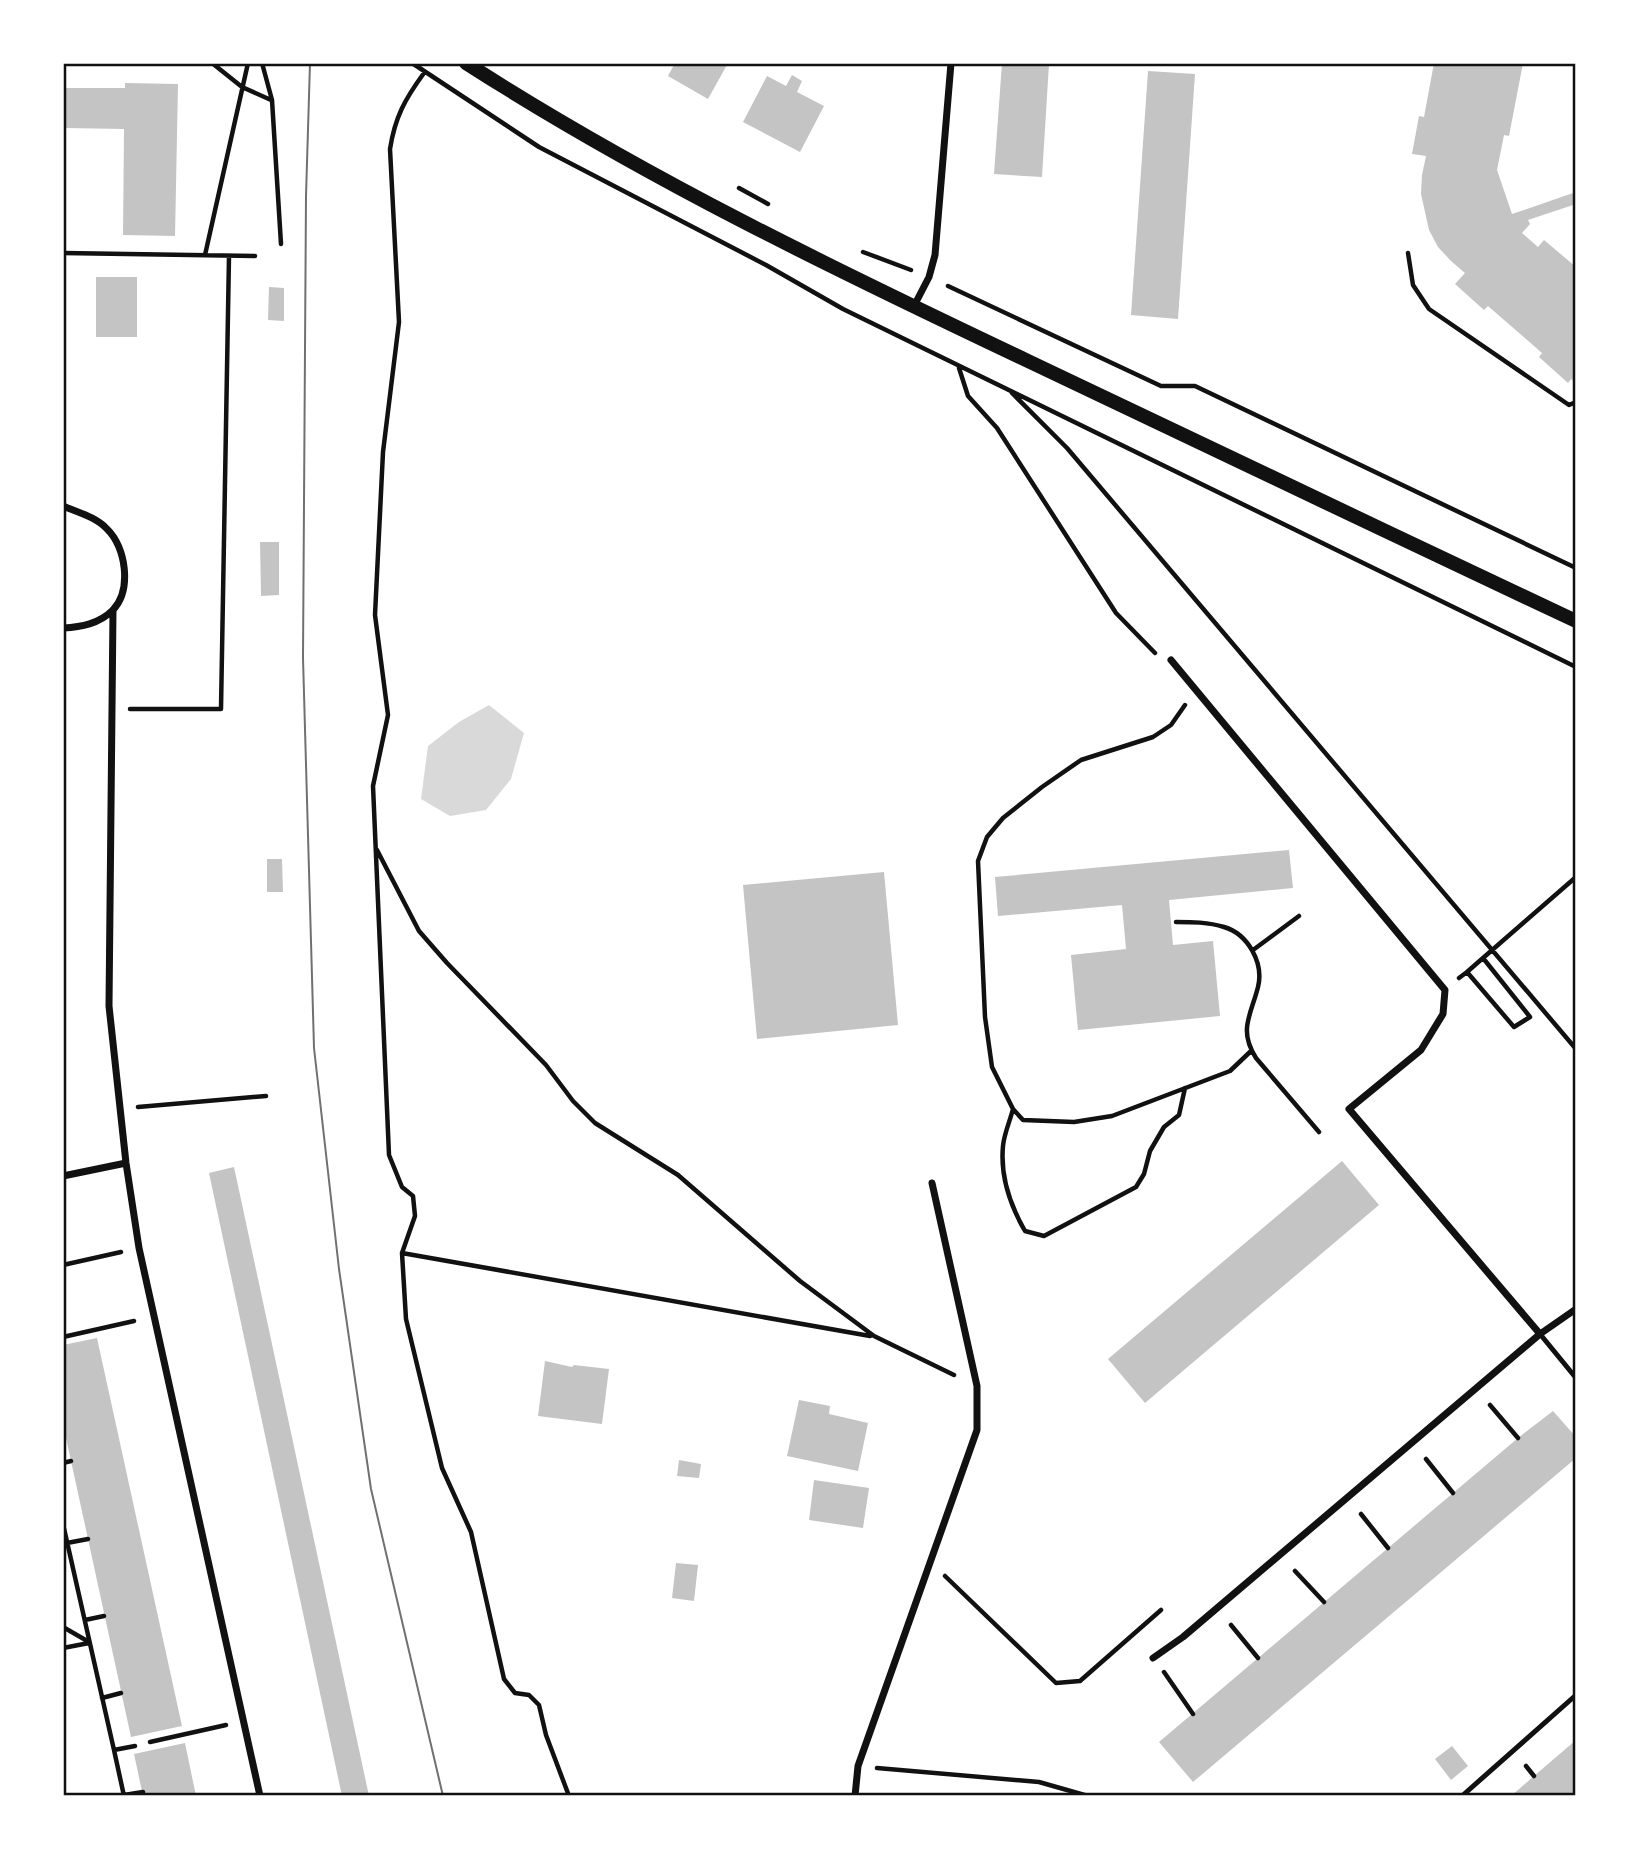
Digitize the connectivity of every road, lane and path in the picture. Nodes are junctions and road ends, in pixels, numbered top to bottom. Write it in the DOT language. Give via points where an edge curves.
graph roads {
  1 [pos="212,63"];
  2 [pos="248,63"];
  3 [pos="262,63"];
  4 [pos="411,63"];
  5 [pos="466,63"];
  6 [pos="951,63"];
  7 [pos="424,73"];
  8 [pos="242,88"];
  9 [pos="272,100"];
  10 [pos="732,185"];
  11 [pos="780,210"];
  12 [pos="281,244"];
  13 [pos="853,248"];
  14 [pos="63,253"];
  15 [pos="1408,253"];
  16 [pos="205,255"];
  17 [pos="229,256"];
  18 [pos="255,256"];
  19 [pos="929,277"];
  20 [pos="914,306"];
  21 [pos="959,367"];
  22 [pos="1009,390"];
  23 [pos="1576,402"];
  24 [pos="63,506"];
  25 [pos="1576,568"];
  26 [pos="113,610"];
  27 [pos="1576,621"];
  28 [pos="63,628"];
  29 [pos="1171,660"];
  30 [pos="1576,667"];
  31 [pos="1196,689"];
  32 [pos="113,708"];
  33 [pos="376,849"];
  34 [pos="1576,877"];
  35 [pos="1299,916"];
  36 [pos="1176,922"];
  37 [pos="1253,950"];
  38 [pos="1492,951"];
  39 [pos="1483,958"];
  40 [pos="1467,972"];
  41 [pos="1445,990"];
  42 [pos="1576,1049"];
  43 [pos="1251,1051"];
  44 [pos="1185,1088"];
  45 [pos="267,1096"];
  46 [pos="120,1109"];
  47 [pos="1013,1109"];
  48 [pos="1319,1132"];
  49 [pos="126,1163"];
  50 [pos="63,1176"];
  51 [pos="932,1182"];
  52 [pos="139,1248"];
  53 [pos="402,1253"];
  54 [pos="63,1265"];
  55 [pos="1576,1309"];
  56 [pos="154,1317"];
  57 [pos="1540,1335"];
  58 [pos="874,1336"];
  59 [pos="63,1337"];
  60 [pos="1576,1378"];
  61 [pos="976,1386"];
  62 [pos="1490,1405"];
  63 [pos="1517,1438"];
  64 [pos="1426,1459"];
  65 [pos="71,1461"];
  66 [pos="63,1463"];
  67 [pos="1453,1493"];
  68 [pos="1361,1514"];
  69 [pos="63,1524"];
  70 [pos="88,1539"];
  71 [pos="67,1543"];
  72 [pos="1388,1548"];
  73 [pos="930,1561"];
  74 [pos="1295,1571"];
  75 [pos="1324,1602"];
  76 [pos="1161,1610"];
  77 [pos="104,1616"];
  78 [pos="85,1620"];
  79 [pos="1231,1625"];
  80 [pos="63,1627"];
  81 [pos="90,1642"];
  82 [pos="63,1648"];
  83 [pos="1153,1658"];
  84 [pos="1258,1658"];
  85 [pos="121,1693"];
  86 [pos="1576,1695"];
  87 [pos="102,1698"];
  88 [pos="1193,1714"];
  89 [pos="244,1721"];
  90 [pos="150,1742"];
  91 [pos="135,1746"];
  92 [pos="114,1750"];
  93 [pos="858,1766"];
  94 [pos="142,1792"];
  95 [pos="124,1796"];
  96 [pos="260,1796"];
  97 [pos="569,1796"];
  98 [pos="855,1796"];
  99 [pos="1088,1796"];
  100 [pos="1462,1796"];
  1 -- 8 [label="path"];
  2 -- 8 [label="path"];
  3 -- 9 [label="path"];
  4 -- 7 [label="path"];
  5 -- 20 [label="main road" via="689,194"];
  6 -- 19 [label="street" via="935,255"];
  7 -- 21 [label="path" via="539,147"];
  7 -- 33 [label="path" via="405,100 390,149 399,323 383,452 375,615 388,715 373,786"];
  8 -- 9 [label="path"];
  8 -- 16 [label="path"];
  9 -- 12 [label="path"];
  10 -- 11 [label="path"];
  13 -- 19 [label="path"];
  14 -- 16 [label="path"];
  15 -- 23 [label="path" via="1413,285 1429,309 1569,405"];
  16 -- 17 [label="path"];
  17 -- 18 [label="path"];
  17 -- 32 [label="path" via="221,709"];
  19 -- 20 [label="street"];
  19 -- 25 [label="path" via="1161,386 1195,386"];
  20 -- 27 [label="main road"];
  21 -- 22 [label="path"];
  21 -- 29 [label="path" via="968,396 997,428 1115,612 1153,652"];
  22 -- 30 [label="path"];
  22 -- 38 [label="path" via="1068,448"];
  24 -- 26 [label="street" via="107,529 122,553 124,577"];
  26 -- 28 [label="street" via="88,627"];
  26 -- 32 [label="street"];
  29 -- 31 [label="street"];
  31 -- 41 [label="street"];
  31 -- 47 [label="path" via="1171,725 1153,737 1081,760 1012,810 987,837 978,861 985,1017 992,1067"];
  32 -- 46 [label="street" via="109,1006"];
  33 -- 53 [label="path" via="389,1155 402,1188 413,1196 415,1216"];
  33 -- 58 [label="path" via="419,931 595,1123 678,1175 800,1281"];
  34 -- 38 [label="path"];
  35 -- 37 [label="path"];
  36 -- 37 [label="path" via="1227,928"];
  37 -- 43 [label="path" via="1259,984 1246,1025"];
  38 -- 39 [label="path"];
  38 -- 42 [label="path"];
  39 -- 40 [label="path"];
  39 -- 40 [label="path" via="1530,1017 1514,1027"];
  40 -- 41 [label="path"];
  41 -- 57 [label="street" via="1443,1014 1420,1050 1349,1109"];
  43 -- 44 [label="path" via="1230,1071"];
  43 -- 48 [label="path"];
  44 -- 47 [label="path" via="1112,1116 1074,1122 1023,1120"];
  44 -- 47 [label="path" via="1179,1115 1164,1127 1136,1187 1044,1237 1025,1231 1012,1208 1004,1178 1003,1146"];
  45 -- 46 [label="path"];
  46 -- 49 [label="street"];
  49 -- 50 [label="street"];
  49 -- 52 [label="street"];
  51 -- 61 [label="street"];
  52 -- 54 [label="path"];
  52 -- 56 [label="street"];
  53 -- 58 [label="path"];
  53 -- 97 [label="path" via="406,1319 442,1468 471,1532 504,1679 515,1693 530,1695 538,1705"];
  55 -- 57 [label="street"];
  56 -- 59 [label="path"];
  56 -- 89 [label="street"];
  57 -- 60 [label="lane"];
  57 -- 83 [label="street"];
  58 -- 61 [label="path"];
  61 -- 73 [label="street" via="977,1430"];
  62 -- 63 [label="path"];
  64 -- 67 [label="path"];
  65 -- 66 [label="path"];
  68 -- 72 [label="path"];
  69 -- 71 [label="path"];
  70 -- 71 [label="path"];
  71 -- 78 [label="path"];
  73 -- 76 [label="path" via="1056,1683 1080,1681"];
  73 -- 93 [label="street"];
  74 -- 75 [label="path"];
  77 -- 78 [label="path"];
  78 -- 81 [label="path"];
  79 -- 84 [label="path"];
  80 -- 81 [label="path"];
  81 -- 82 [label="path"];
  81 -- 87 [label="path"];
  83 -- 88 [label="path"];
  85 -- 87 [label="path"];
  86 -- 100 [label="lane"];
  87 -- 92 [label="path"];
  89 -- 90 [label="path"];
  89 -- 96 [label="street"];
  91 -- 92 [label="path"];
  92 -- 95 [label="path"];
  93 -- 98 [label="street"];
  93 -- 99 [label="path" via="1039,1782"];
  94 -- 95 [label="path"];
}
